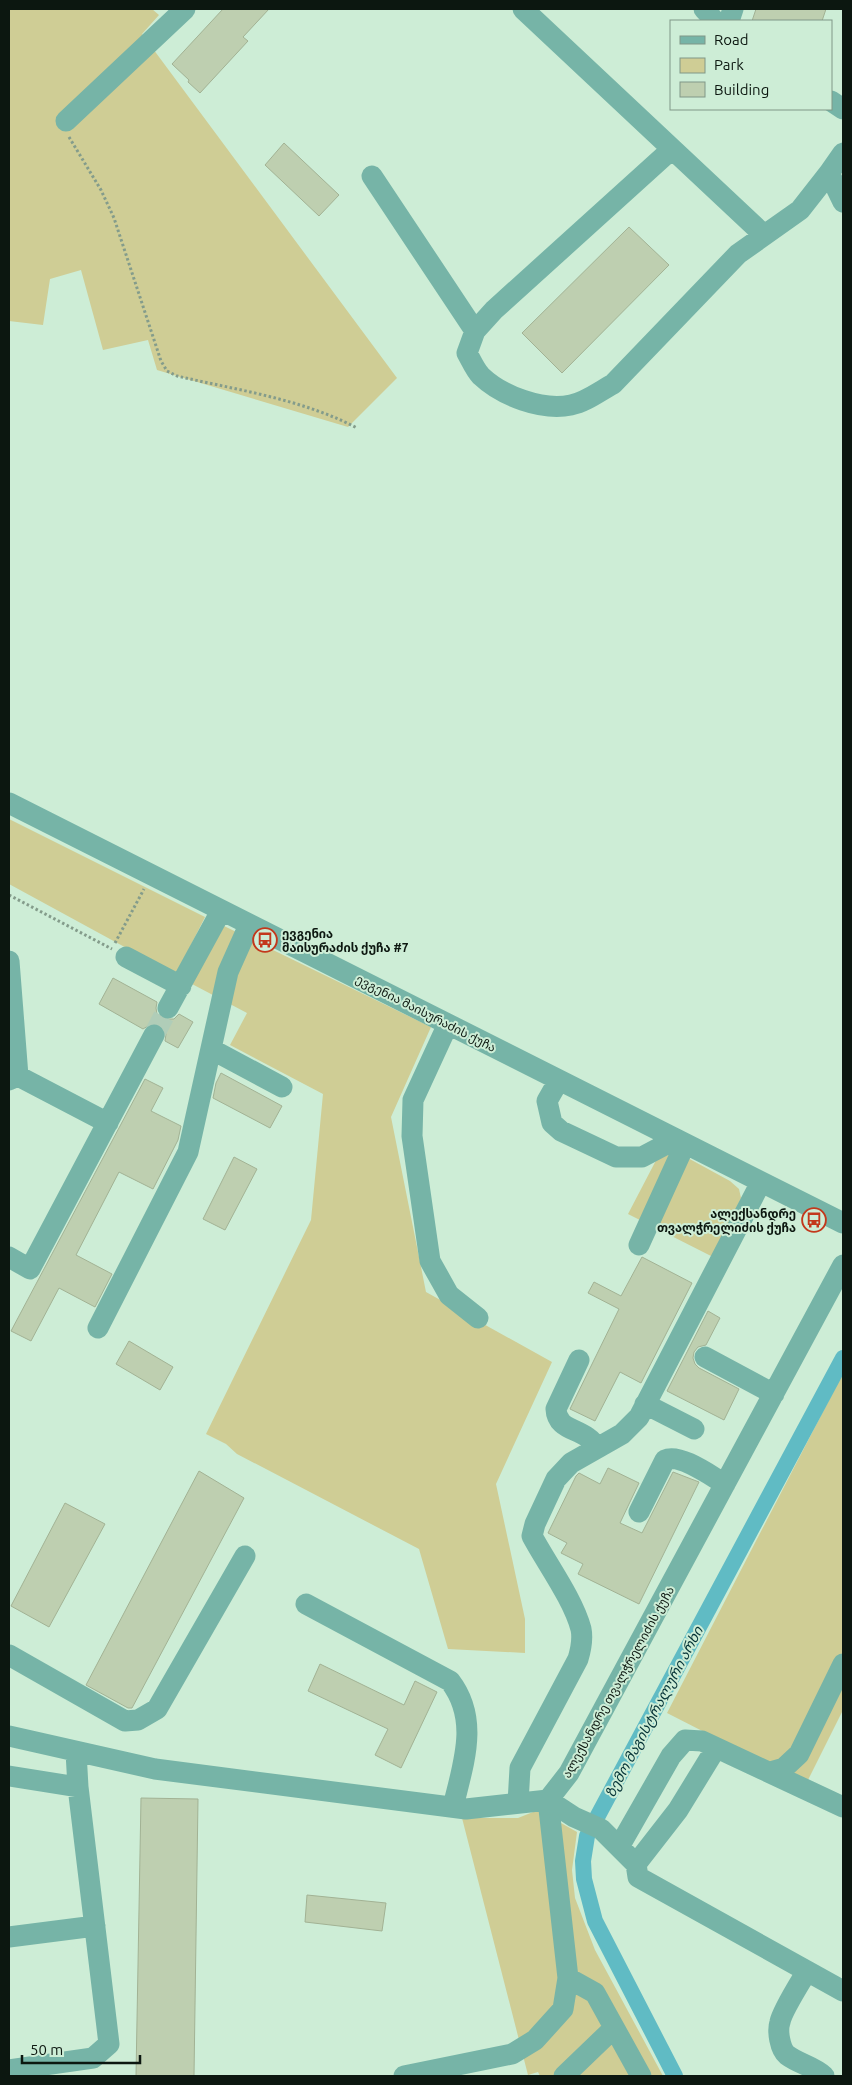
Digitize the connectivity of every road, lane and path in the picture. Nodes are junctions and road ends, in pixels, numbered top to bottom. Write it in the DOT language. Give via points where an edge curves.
graph roads {
  1 [pos="522,9"];
  2 [pos="704,9"];
  3 [pos="176,12"];
  4 [pos="714,20"];
  5 [pos="832,102"];
  6 [pos="843,109"];
  7 [pos="66,121"];
  8 [pos="672,149"];
  9 [pos="843,153"];
  10 [pos="829,173"];
  11 [pos="372,176"];
  12 [pos="843,202"];
  13 [pos="764,236"];
  14 [pos="475,330"];
  15 [pos="357,428"];
  16 [pos="9,803"];
  17 [pos="152,876"];
  18 [pos="9,894"];
  19 [pos="221,911"];
  20 [pos="249,925"];
  21 [pos="118,953"];
  22 [pos="9,961"];
  23 [pos="181,986"];
  24 [pos="168,1008"];
  25 [pos="448,1024"];
  26 [pos="154,1035"];
  27 [pos="211,1049"];
  28 [pos="14,1078"];
  29 [pos="559,1080"];
  30 [pos="282,1087"];
  31 [pos="108,1123"];
  32 [pos="681,1142"];
  33 [pos="761,1182"];
  34 [pos="843,1223"];
  35 [pos="639,1244"];
  36 [pos="9,1257"];
  37 [pos="843,1265"];
  38 [pos="478,1318"];
  39 [pos="98,1328"];
  40 [pos="705,1357"];
  41 [pos="579,1360"];
  42 [pos="774,1394"];
  43 [pos="646,1404"];
  44 [pos="694,1429"];
  45 [pos="596,1448"];
  46 [pos="726,1484"];
  47 [pos="639,1512"];
  48 [pos="245,1556"];
  49 [pos="306,1604"];
  50 [pos="9,1655"];
  51 [pos="843,1664"];
  52 [pos="9,1736"];
  53 [pos="716,1748"];
  54 [pos="76,1752"];
  55 [pos="770,1772"];
  56 [pos="9,1776"];
  57 [pos="78,1787"];
  58 [pos="548,1800"];
  59 [pos="518,1803"];
  60 [pos="453,1807"];
  61 [pos="843,1807"];
  62 [pos="619,1847"];
  63 [pos="636,1864"];
  64 [pos="95,1926"];
  65 [pos="9,1937"];
  66 [pos="807,1971"];
  67 [pos="568,1978"];
  68 [pos="843,1991"];
  69 [pos="614,2028"];
  70 [pos="9,2070"];
  71 [pos="404,2076"];
  72 [pos="564,2076"];
  73 [pos="641,2076"];
  74 [pos="824,2076"];
  1 -- 8 [label="street"];
  2 -- 4 [label="street"];
  3 -- 7 [label="street"];
  5 -- 6 [label="street"];
  7 -- 15 [label="path" via="63,126 114,218 167,371 312,408"];
  8 -- 13 [label="street"];
  8 -- 14 [label="street"];
  9 -- 10 [label="street"];
  10 -- 12 [label="street"];
  10 -- 13 [label="street" via="800,210"];
  11 -- 14 [label="street"];
  13 -- 14 [label="street" via="738,254 613,384 571,405 522,400 498,389 480,375 467,353"];
  16 -- 17 [label="street, ევგენია მაისურაძის ქუჩა"];
  17 -- 19 [label="street, ევგენია მაისურაძის ქუჩა"];
  17 -- 21 [label="path"];
  18 -- 21 [label="path"];
  19 -- 20 [label="street, ევგენია მაისურაძის ქუჩა"];
  19 -- 23 [label="street"];
  20 -- 25 [label="street, ევგენია მაისურაძის ქუჩა"];
  20 -- 27 [label="street" via="228,972"];
  21 -- 23 [label="street"];
  22 -- 28 [label="street"];
  23 -- 24 [label="street"];
  25 -- 29 [label="street, ევგენია მაისურაძის ქუჩა"];
  25 -- 38 [label="street" via="413,1100 412,1136 430,1261 449,1295"];
  26 -- 31 [label="street"];
  27 -- 30 [label="street"];
  27 -- 39 [label="street" via="188,1152"];
  28 -- 31 [label="street"];
  29 -- 32 [label="street, ევგენია მაისურაძის ქუჩა"];
  29 -- 32 [label="street" via="547,1101 552,1123 561,1131 616,1158 642,1157"];
  31 -- 36 [label="street" via="30,1269"];
  32 -- 33 [label="street, ევგენია მაისურაძის ქუჩა"];
  32 -- 35 [label="street"];
  33 -- 34 [label="street, ევგენია მაისურაძის ქუჩა"];
  33 -- 43 [label="street"];
  37 -- 42 [label="street, ალექსანდრე თვალჭრელიძის ქუჩა"];
  40 -- 42 [label="street"];
  41 -- 45 [label="street" via="556,1409 556,1417 560,1423 590,1438"];
  42 -- 46 [label="street, ალექსანდრე თვალჭრელიძის ქუჩა"];
  43 -- 44 [label="street"];
  43 -- 45 [label="street" via="639,1417 622,1434"];
  45 -- 59 [label="street" via="571,1463 556,1479 534,1524 532,1536 576,1614 582,1644 578,1659 520,1768"];
  46 -- 47 [label="street" via="671,1457 665,1460"];
  46 -- 58 [label="street, ალექსანდრე თვალჭრელიძის ქუჩა" via="569,1774"];
  48 -- 50 [label="street" via="157,1709 138,1720 124,1721"];
  49 -- 60 [label="street" via="450,1682 460,1695 466,1719 466,1753"];
  51 -- 55 [label="street" via="799,1754 784,1768"];
  52 -- 54 [label="street"];
  53 -- 55 [label="street"];
  53 -- 62 [label="street" via="702,1741 685,1740 671,1756"];
  53 -- 63 [label="street" via="678,1810"];
  54 -- 57 [label="street"];
  54 -- 60 [label="street" via="154,1769"];
  55 -- 61 [label="street"];
  56 -- 57 [label="street"];
  57 -- 64 [label="street"];
  58 -- 59 [label="street"];
  58 -- 62 [label="street" via="601,1829"];
  58 -- 67 [label="street"];
  59 -- 60 [label="street" via="466,1809"];
  62 -- 63 [label="street"];
  63 -- 66 [label="street" via="638,1877"];
  64 -- 65 [label="street"];
  64 -- 70 [label="street" via="109,2044 93,2058"];
  66 -- 68 [label="street"];
  66 -- 74 [label="street" via="779,2022 781,2045 785,2053"];
  67 -- 69 [label="street" via="595,1993"];
  67 -- 71 [label="street" via="563,2009 535,2040 512,2054"];
  69 -- 72 [label="street"];
  69 -- 73 [label="street"];
}
